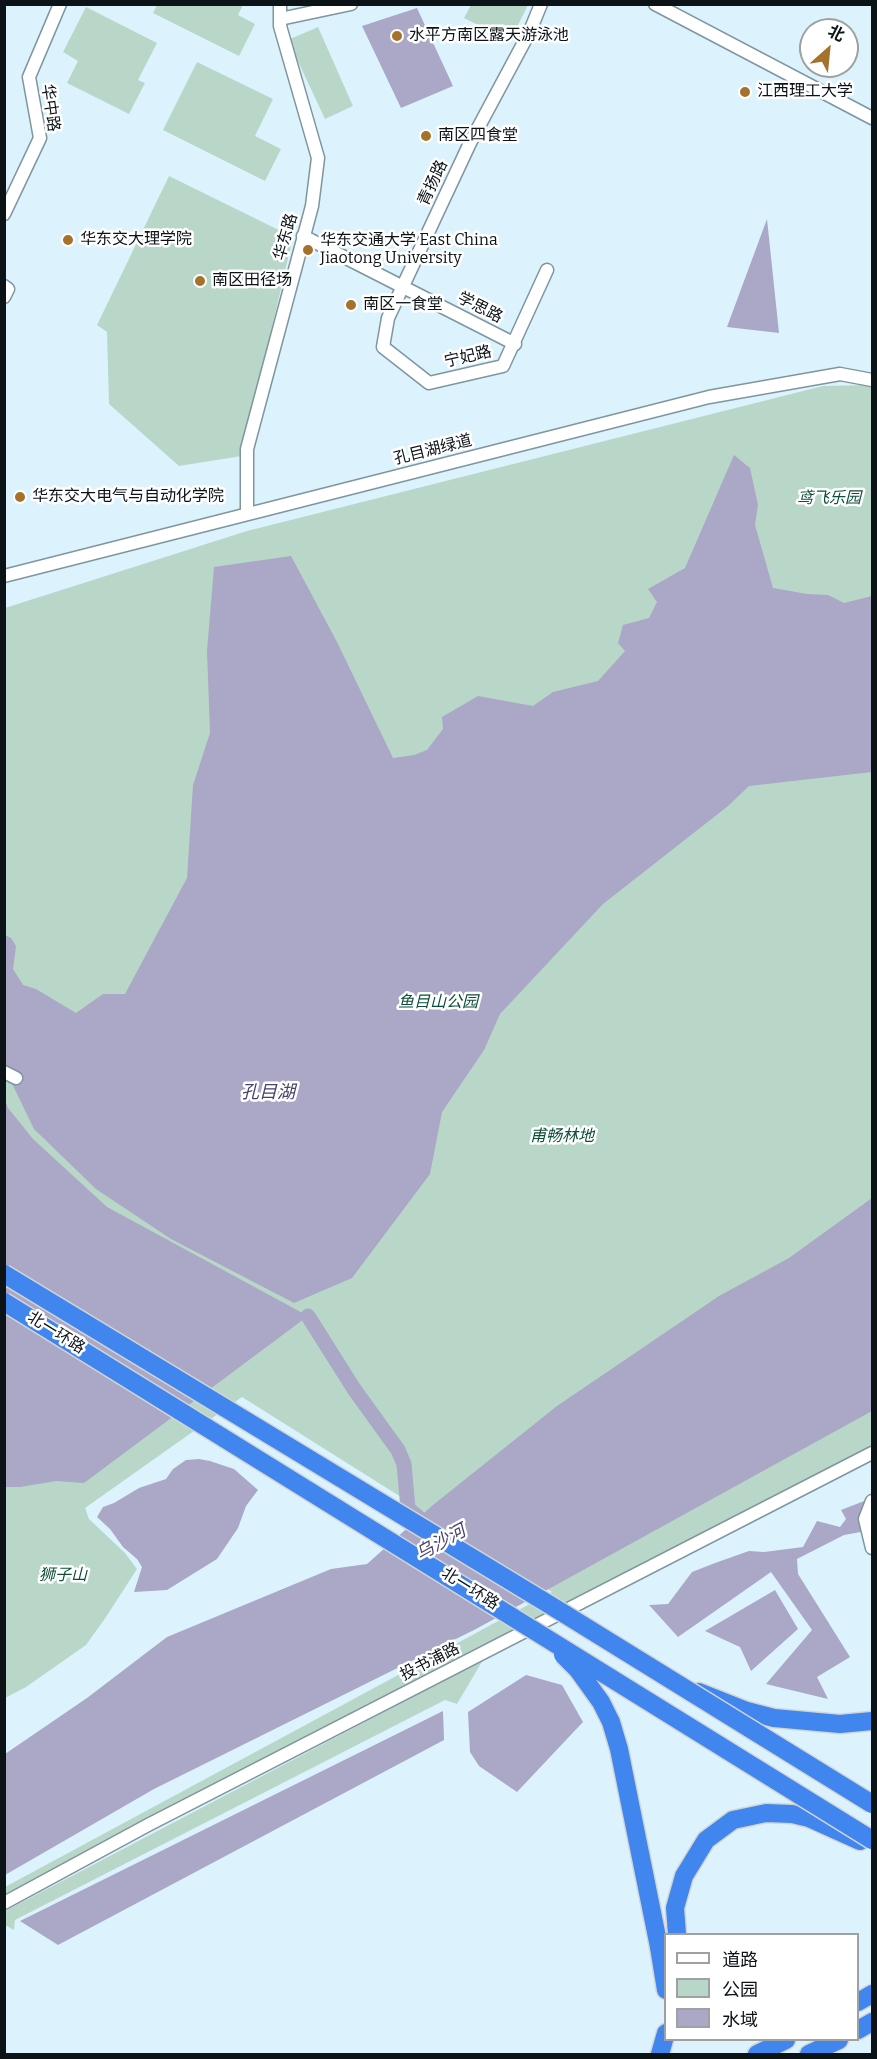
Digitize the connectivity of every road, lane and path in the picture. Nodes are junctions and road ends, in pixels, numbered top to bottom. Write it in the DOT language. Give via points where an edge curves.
graph roads {
  1 [pos="60,4"];
  2 [pos="280,4"];
  3 [pos="351,4"];
  4 [pos="541,4"];
  5 [pos="655,4"];
  6 [pos="280,19"];
  7 [pos="873,118"];
  8 [pos="4,214"];
  9 [pos="303,236"];
  10 [pos="547,270"];
  11 [pos="4,286"];
  12 [pos="403,287"];
  13 [pos="4,297"];
  14 [pos="515,344"];
  15 [pos="382,347"];
  16 [pos="873,380"];
  17 [pos="247,514"];
  18 [pos="4,576"];
  19 [pos="4,1274"];
  20 [pos="4,1302"];
  21 [pos="873,1453"];
  22 [pos="873,1501"];
  23 [pos="873,1548"];
  24 [pos="420,1558"];
  25 [pos="674,1682"];
  26 [pos="873,1721"];
  27 [pos="873,1804"];
  28 [pos="873,1840"];
  29 [pos="873,1848"];
  30 [pos="4,1903"];
  31 [pos="677,1933"];
  32 [pos="664,1978"];
  33 [pos="873,1994"];
  34 [pos="859,2001"];
  35 [pos="873,2022"];
  36 [pos="859,2029"];
  37 [pos="664,2040"];
  38 [pos="784,2041"];
  39 [pos="836,2041"];
  40 [pos="660,2055"];
  41 [pos="757,2055"];
  42 [pos="809,2055"];
  1 -- 8 [label="street, 华中路" via="29,77 40,138"];
  2 -- 6 [label="street, 华东路"];
  3 -- 6 [label="street"];
  4 -- 12 [label="street, 青扬路"];
  5 -- 7 [label="street"];
  6 -- 9 [label="street, 华东路" via="318,158 312,206"];
  9 -- 12 [label="street, 学思路"];
  9 -- 17 [label="street, 华东路" via="247,449"];
  10 -- 14 [label="street, 宁妃路"];
  11 -- 13 [label="street" via="9,289"];
  12 -- 14 [label="street, 学思路"];
  12 -- 15 [label="street, 青扬路" via="388,318"];
  14 -- 15 [label="street, 宁妃路" via="503,366 429,383"];
  16 -- 17 [label="street, 孔目湖绿道" via="840,374 710,397"];
  17 -- 18 [label="street, 孔目湖绿道"];
  19 -- 25 [label="highway, 北一环路, bridge"];
  20 -- 24 [label="highway, 北一环路, bridge"];
  21 -- 30 [label="street, 投书浦路" via="148,1825"];
  22 -- 23 [label="street" via="865,1519"];
  24 -- 28 [label="highway, 北一环路, bridge"];
  24 -- 32 [label="highway, bridge" via="458,1590 560,1653 601,1702 619,1749"];
  25 -- 26 [label="highway, bridge" via="774,1719 840,1724"];
  25 -- 27 [label="highway, 北一环路, bridge"];
  29 -- 31 [label="highway" via="792,1814 766,1813 733,1820 706,1840 684,1876 675,1908"];
  33 -- 34 [label="highway"];
  35 -- 36 [label="highway"];
  37 -- 40 [label="highway"];
  38 -- 41 [label="highway"];
  39 -- 42 [label="highway"];
}
